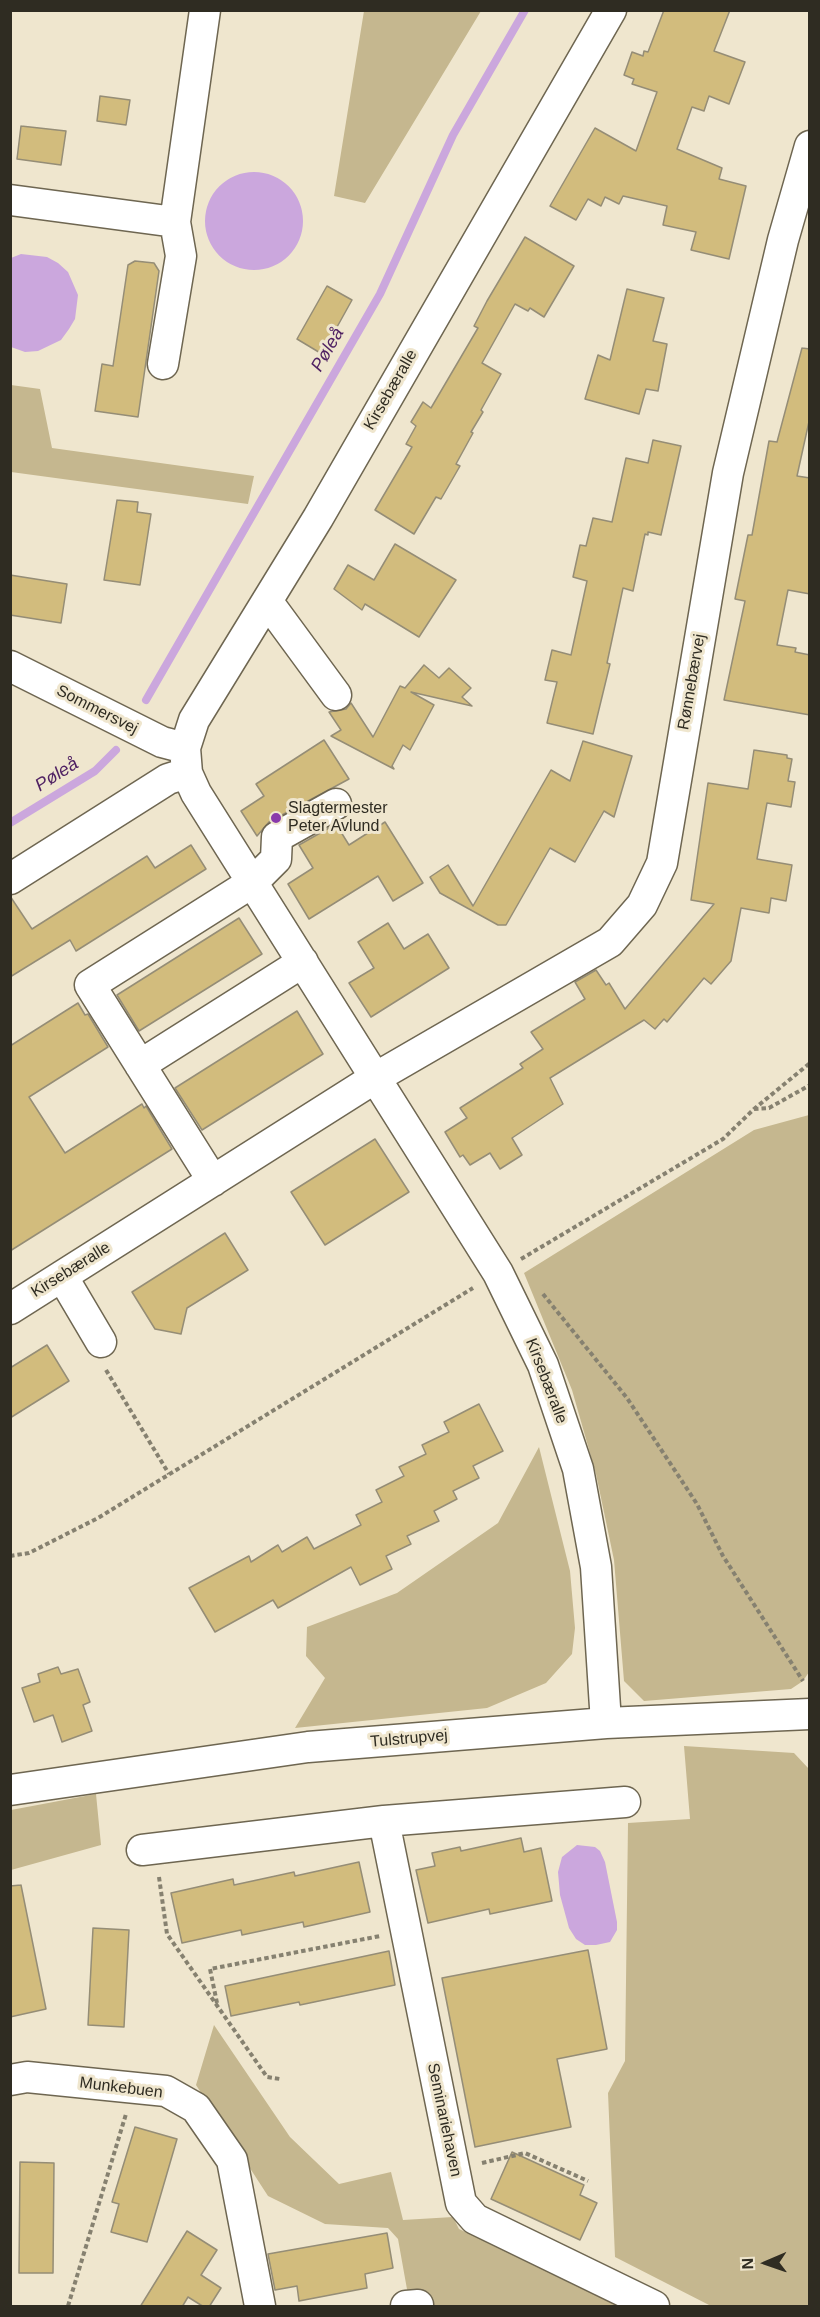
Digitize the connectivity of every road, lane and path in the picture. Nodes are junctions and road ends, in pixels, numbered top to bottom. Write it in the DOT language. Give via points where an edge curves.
graph roads {
  1 [pos="205,10"];
  2 [pos="611,10"];
  3 [pos="810,146"];
  4 [pos="10,200"];
  5 [pos="175,222"];
  6 [pos="163,364"];
  7 [pos="267,601"];
  8 [pos="10,666"];
  9 [pos="336,695"];
  10 [pos="186,761"];
  11 [pos="336,804"];
  12 [pos="10,879"];
  13 [pos="253,882"];
  14 [pos="303,962"];
  15 [pos="810,1063"];
  16 [pos="140,1065"];
  17 [pos="375,1078"];
  18 [pos="810,1085"];
  19 [pos="754,1109"];
  20 [pos="213,1181"];
  21 [pos="498,1273"];
  22 [pos="62,1276"];
  23 [pos="535,1286"];
  24 [pos="10,1309"];
  25 [pos="101,1342"];
  26 [pos="169,1474"];
  27 [pos="10,1556"];
  28 [pos="803,1681"];
  29 [pos="810,1714"];
  30 [pos="606,1724"];
  31 [pos="10,1790"];
  32 [pos="625,1802"];
  33 [pos="384,1821"];
  34 [pos="148,1850"];
  35 [pos="405,1931"];
  36 [pos="218,2007"];
  37 [pos="280,2079"];
  38 [pos="10,2080"];
  39 [pos="134,2088"];
  40 [pos="453,2170"];
  41 [pos="588,2181"];
  42 [pos="68,2307"];
  43 [pos="260,2307"];
  44 [pos="654,2307"];
  1 -- 5 [label="street"];
  2 -- 7 [label="street, Kirsebæralle"];
  3 -- 17 [label="street, Rønnebærvej" via="783,240 728,473 662,863 642,904 610,942"];
  4 -- 5 [label="street"];
  5 -- 6 [label="street" via="181,256"];
  7 -- 9 [label="street"];
  7 -- 10 [label="street, Kirsebæralle" via="194,720"];
  8 -- 10 [label="street, Sommersvej" via="162,742"];
  10 -- 12 [label="street" via="168,779"];
  10 -- 13 [label="street, Kirsebæralle" via="196,793"];
  11 -- 13 [label="street" via="277,837 276,859"];
  13 -- 14 [label="street, Kirsebæralle"];
  13 -- 16 [label="street" via="90,985"];
  14 -- 16 [label="street"];
  14 -- 17 [label="street, Kirsebæralle"];
  15 -- 19 [label="path"];
  16 -- 20 [label="street"];
  17 -- 20 [label="street, Kirsebæralle"];
  17 -- 21 [label="street, Kirsebæralle"];
  18 -- 19 [label="path" via="769,1108"];
  19 -- 21 [label="path" via="723,1139"];
  20 -- 22 [label="street, Kirsebæralle"];
  21 -- 26 [label="path"];
  21 -- 30 [label="street, Kirsebæralle" via="543,1365 578,1469 596,1567"];
  22 -- 24 [label="street, Kirsebæralle"];
  22 -- 25 [label="street"];
  23 -- 28 [label="path" via="627,1398 697,1504 723,1556"];
  25 -- 26 [label="path" via="94,1351"];
  26 -- 27 [label="path" via="98,1518 29,1553"];
  29 -- 30 [label="street, Tulstrupvej"];
  30 -- 31 [label="street, Tulstrupvej" via="308,1747"];
  32 -- 33 [label="street"];
  33 -- 34 [label="street"];
  33 -- 35 [label="street, Seminariehaven"];
  34 -- 36 [label="path" via="167,1934"];
  35 -- 36 [label="path" via="210,1969"];
  35 -- 40 [label="street, Seminariehaven"];
  36 -- 37 [label="path" via="267,2077"];
  38 -- 39 [label="street, Munkebuen" via="27,2077"];
  39 -- 42 [label="path"];
  39 -- 43 [label="street, Munkebuen" via="166,2091 196,2108 232,2160"];
  40 -- 41 [label="path" via="525,2153"];
  40 -- 44 [label="street, Seminariehaven" via="461,2203 475,2219"];
}
